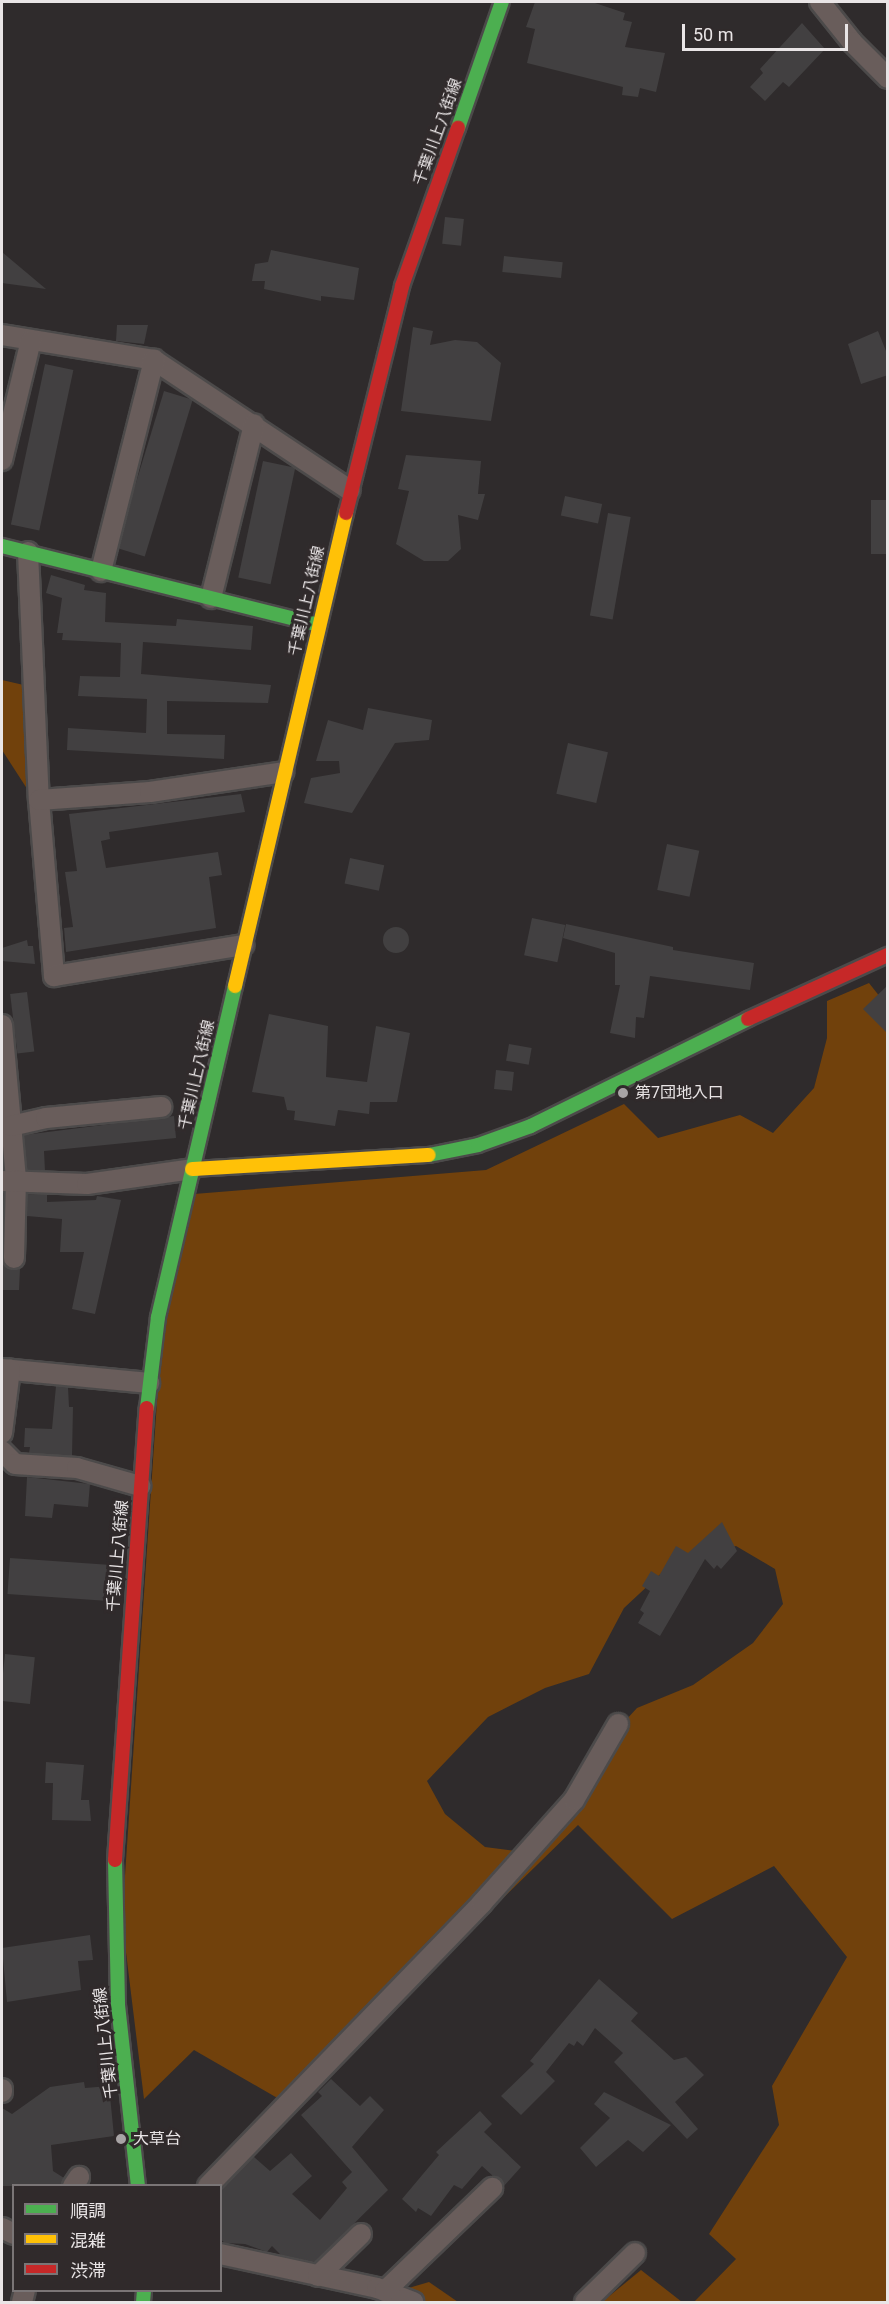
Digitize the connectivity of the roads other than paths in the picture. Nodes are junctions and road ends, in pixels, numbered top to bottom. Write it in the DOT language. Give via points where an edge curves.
graph roads {
  1 [pos="502,2"];
  2 [pos="820,2"];
  3 [pos="888,78"];
  4 [pos="2,335"];
  5 [pos="31,340"];
  6 [pos="154,360"];
  7 [pos="254,424"];
  8 [pos="2,460"];
  9 [pos="350,490"];
  10 [pos="2,546"];
  11 [pos="28,552"];
  12 [pos="101,571"];
  13 [pos="211,598"];
  14 [pos="318,625"];
  15 [pos="284,772"];
  16 [pos="39,800"];
  17 [pos="243,945"];
  18 [pos="888,956"];
  19 [pos="2,1025"];
  20 [pos="4,1068"];
  21 [pos="161,1107"];
  22 [pos="11,1126"];
  23 [pos="192,1169"];
  24 [pos="9,1180"];
  25 [pos="7,1230"];
  26 [pos="14,1258"];
  27 [pos="6,1369"];
  28 [pos="149,1383"];
  29 [pos="2,1433"];
  30 [pos="2,1451"];
  31 [pos="140,1486"];
  32 [pos="618,1724"];
  33 [pos="138,2184"];
  34 [pos="210,2184"];
  35 [pos="492,2188"];
  36 [pos="361,2234"];
  37 [pos="635,2253"];
  38 [pos="222,2254"];
  39 [pos="318,2276"];
  40 [pos="385,2291"];
  41 [pos="413,2302"];
  42 [pos="585,2302"];
  1 -- 9 [label="main road, 千葉川上八街線" via="402,286"];
  2 -- 3 [label="street"];
  4 -- 5 [label="street"];
  5 -- 6 [label="street"];
  5 -- 8 [label="street"];
  6 -- 7 [label="street"];
  6 -- 12 [label="street"];
  7 -- 9 [label="street"];
  7 -- 13 [label="street"];
  9 -- 14 [label="main road, 千葉川上八街線"];
  10 -- 11 [label="main road"];
  11 -- 12 [label="main road"];
  11 -- 16 [label="street"];
  12 -- 13 [label="main road"];
  13 -- 14 [label="main road"];
  14 -- 15 [label="main road, 千葉川上八街線"];
  15 -- 16 [label="street" via="150,792"];
  15 -- 17 [label="main road, 千葉川上八街線"];
  16 -- 17 [label="street" via="54,976"];
  17 -- 23 [label="main road, 千葉川上八街線"];
  18 -- 23 [label="main road" via="674,1052 531,1126 478,1144 412,1159"];
  19 -- 20 [label="street"];
  20 -- 22 [label="street"];
  21 -- 22 [label="street" via="46,1118"];
  22 -- 24 [label="street"];
  23 -- 24 [label="street" via="87,1184"];
  23 -- 28 [label="main road, 千葉川上八街線" via="158,1317"];
  24 -- 25 [label="street"];
  25 -- 26 [label="street"];
  27 -- 28 [label="street"];
  27 -- 29 [label="street"];
  28 -- 31 [label="main road, 千葉川上八街線"];
  30 -- 31 [label="street" via="15,1464 77,1468"];
  31 -- 33 [label="main road, 千葉川上八街線" via="114,1860 118,2005"];
  32 -- 34 [label="street" via="574,1800 482,1903"];
  35 -- 40 [label="street"];
  36 -- 39 [label="street"];
  37 -- 42 [label="street"];
  38 -- 39 [label="street"];
  39 -- 40 [label="street"];
  40 -- 41 [label="street"];
}
